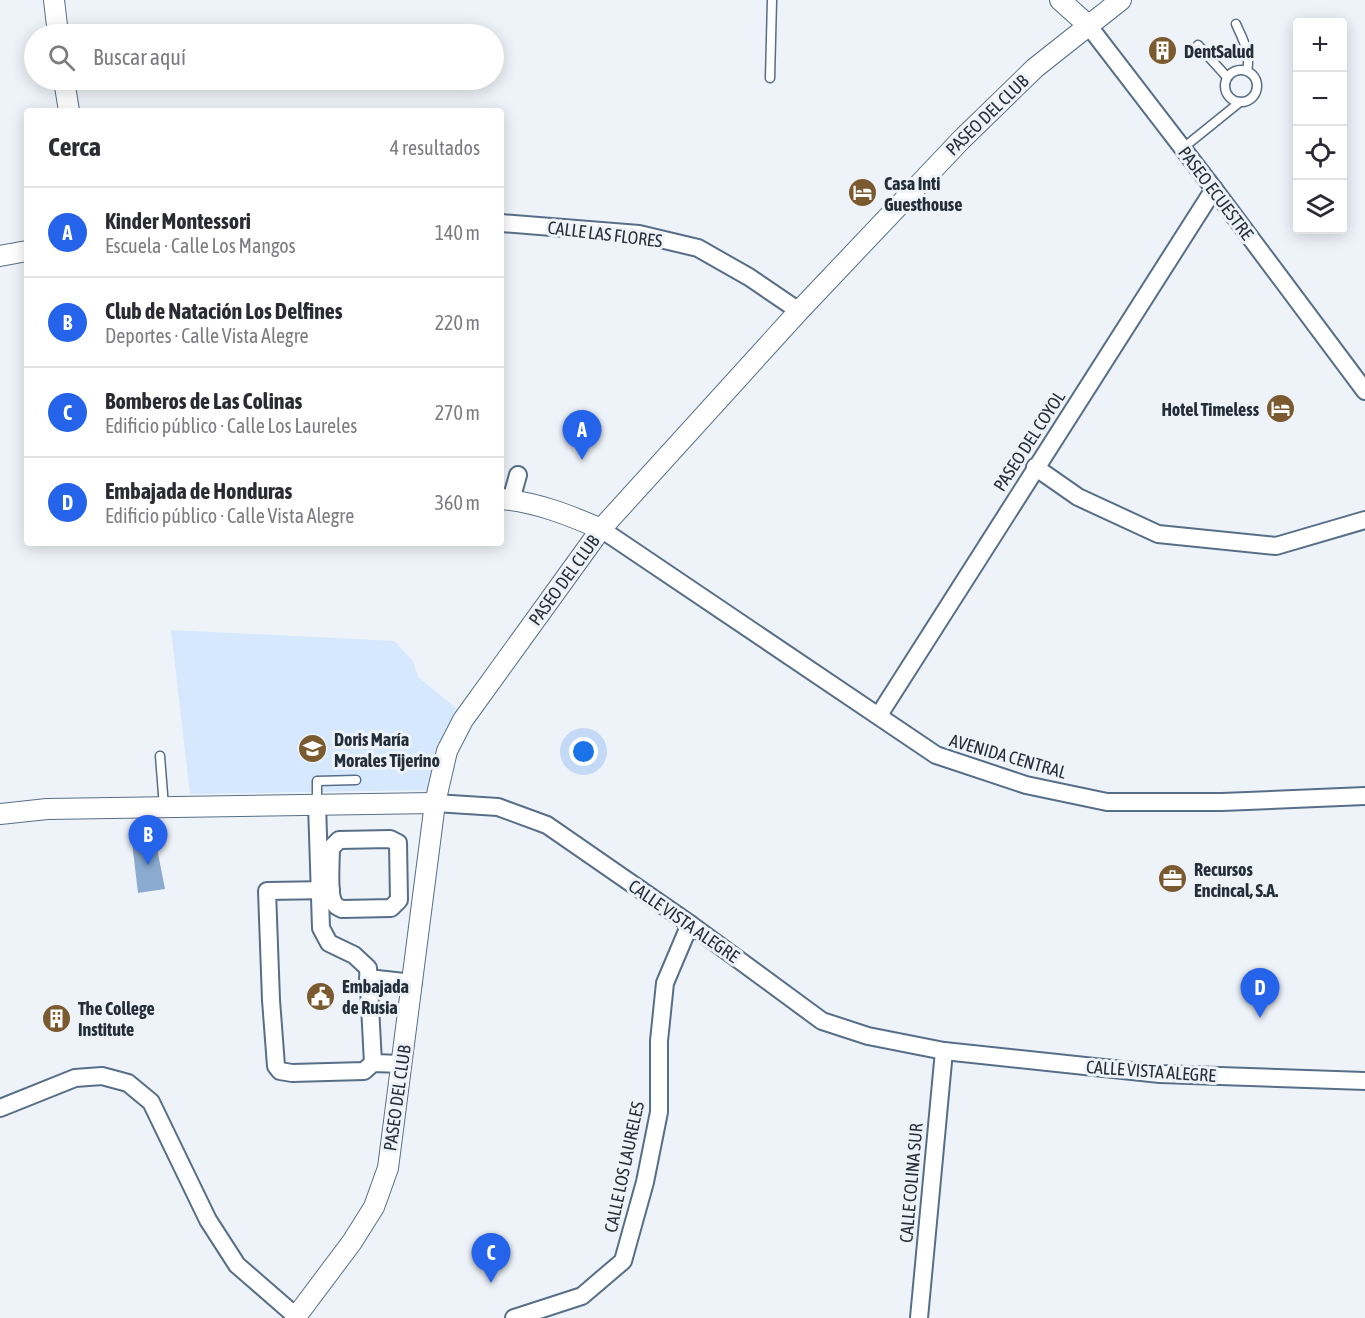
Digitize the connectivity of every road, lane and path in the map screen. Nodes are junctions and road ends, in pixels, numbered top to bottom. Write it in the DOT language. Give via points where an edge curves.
graph roads {
  1 [pos="54,0"];
  2 [pos="772,0"];
  3 [pos="1060,0"];
  4 [pos="1121,0"];
  5 [pos="57,24"];
  6 [pos="1236,24"];
  7 [pos="1088,25"];
  8 [pos="1198,45"];
  9 [pos="1247,71"];
  10 [pos="1227,77"];
  11 [pos="770,78"];
  12 [pos="66,90"];
  13 [pos="1240,102"];
  14 [pos="69,108"];
  15 [pos="1183,148"];
  16 [pos="1214,189"];
  17 [pos="504,223"];
  18 [pos="24,252"];
  19 [pos="0,256"];
  20 [pos="799,311"];
  21 [pos="1365,391"];
  22 [pos="1035,467"];
  23 [pos="518,475"];
  24 [pos="506,500"];
  25 [pos="1365,520"];
  26 [pos="601,529"];
  27 [pos="879,715"];
  28 [pos="160,756"];
  29 [pos="356,780"];
  30 [pos="1365,796"];
  31 [pos="435,803"];
  32 [pos="317,804"];
  33 [pos="164,807"];
  34 [pos="0,814"];
  35 [pos="326,890"];
  36 [pos="690,924"];
  37 [pos="368,978"];
  38 [pos="413,983"];
  39 [pos="944,1051"];
  40 [pos="373,1063"];
  41 [pos="402,1064"];
  42 [pos="1365,1081"];
  43 [pos="0,1108"];
  44 [pos="296,1318"];
  45 [pos="514,1318"];
  46 [pos="919,1318"];
  1 -- 5 [label="street"];
  2 -- 11 [label="lane"];
  3 -- 7 [label="street, PASEO ECUESTRE"];
  4 -- 7 [label="street, PASEO DEL CLUB"];
  6 -- 9 [label="lane" via="1246,46"];
  7 -- 15 [label="street, PASEO ECUESTRE"];
  7 -- 20 [label="street, PASEO DEL CLUB" via="1035,68 961,140"];
  8 -- 10 [label="lane"];
  9 -- 10 [label="lane" via="1236,70"];
  9 -- 13 [label="lane" via="1256,78 1257,90 1251,99"];
  10 -- 13 [label="lane" via="1226,94"];
  12 -- 14 [label="street"];
  13 -- 15 [label="lane"];
  15 -- 16 [label="street, PASEO ECUESTRE"];
  16 -- 21 [label="street, PASEO ECUESTRE"];
  16 -- 22 [label="street, PASEO DEL COYOL"];
  17 -- 20 [label="street, CALLE LAS FLORES" via="639,234 698,248"];
  18 -- 19 [label="street"];
  20 -- 26 [label="street, PASEO DEL CLUB"];
  22 -- 25 [label="street" via="1078,497 1158,534 1276,546"];
  22 -- 27 [label="street, PASEO DEL COYOL"];
  23 -- 24 [label="street"];
  24 -- 26 [label="street" via="546,508"];
  26 -- 27 [label="street, AVENIDA CENTRAL"];
  26 -- 31 [label="street, PASEO DEL CLUB" via="463,720 447,751"];
  27 -- 30 [label="street, AVENIDA CENTRAL" via="936,755 1026,785 1107,802"];
  28 -- 33 [label="lane"];
  29 -- 32 [label="lane" via="317,781"];
  31 -- 32 [label="street, CALLE VISTA ALEGRE"];
  31 -- 36 [label="street, CALLE VISTA ALEGRE" via="498,807 547,825"];
  31 -- 38 [label="street, PASEO DEL CLUB"];
  32 -- 33 [label="street, CALLE VISTA ALEGRE"];
  32 -- 35 [label="street"];
  33 -- 34 [label="street, CALLE VISTA ALEGRE"];
  35 -- 35 [label="street" via="342,909 396,905 398,843 390,839 334,843"];
  35 -- 37 [label="street" via="321,928 329,943 363,961"];
  35 -- 40 [label="street" via="267,891 276,1066 292,1073 364,1071"];
  36 -- 39 [label="street, CALLE VISTA ALEGRE" via="822,1020 868,1036"];
  36 -- 45 [label="street, CALLE LOS LAURELES" via="665,983 659,1041 659,1112 623,1261 582,1296"];
  37 -- 38 [label="street"];
  37 -- 40 [label="street"];
  38 -- 41 [label="street, PASEO DEL CLUB"];
  39 -- 42 [label="street, CALLE VISTA ALEGRE" via="1160,1074"];
  39 -- 46 [label="street, CALLE COLINA SUR"];
  40 -- 41 [label="street"];
  41 -- 44 [label="street, PASEO DEL CLUB" via="388,1168 374,1206"];
  43 -- 44 [label="street" via="75,1078 102,1076 128,1083 151,1102 208,1220 237,1265"];
}
